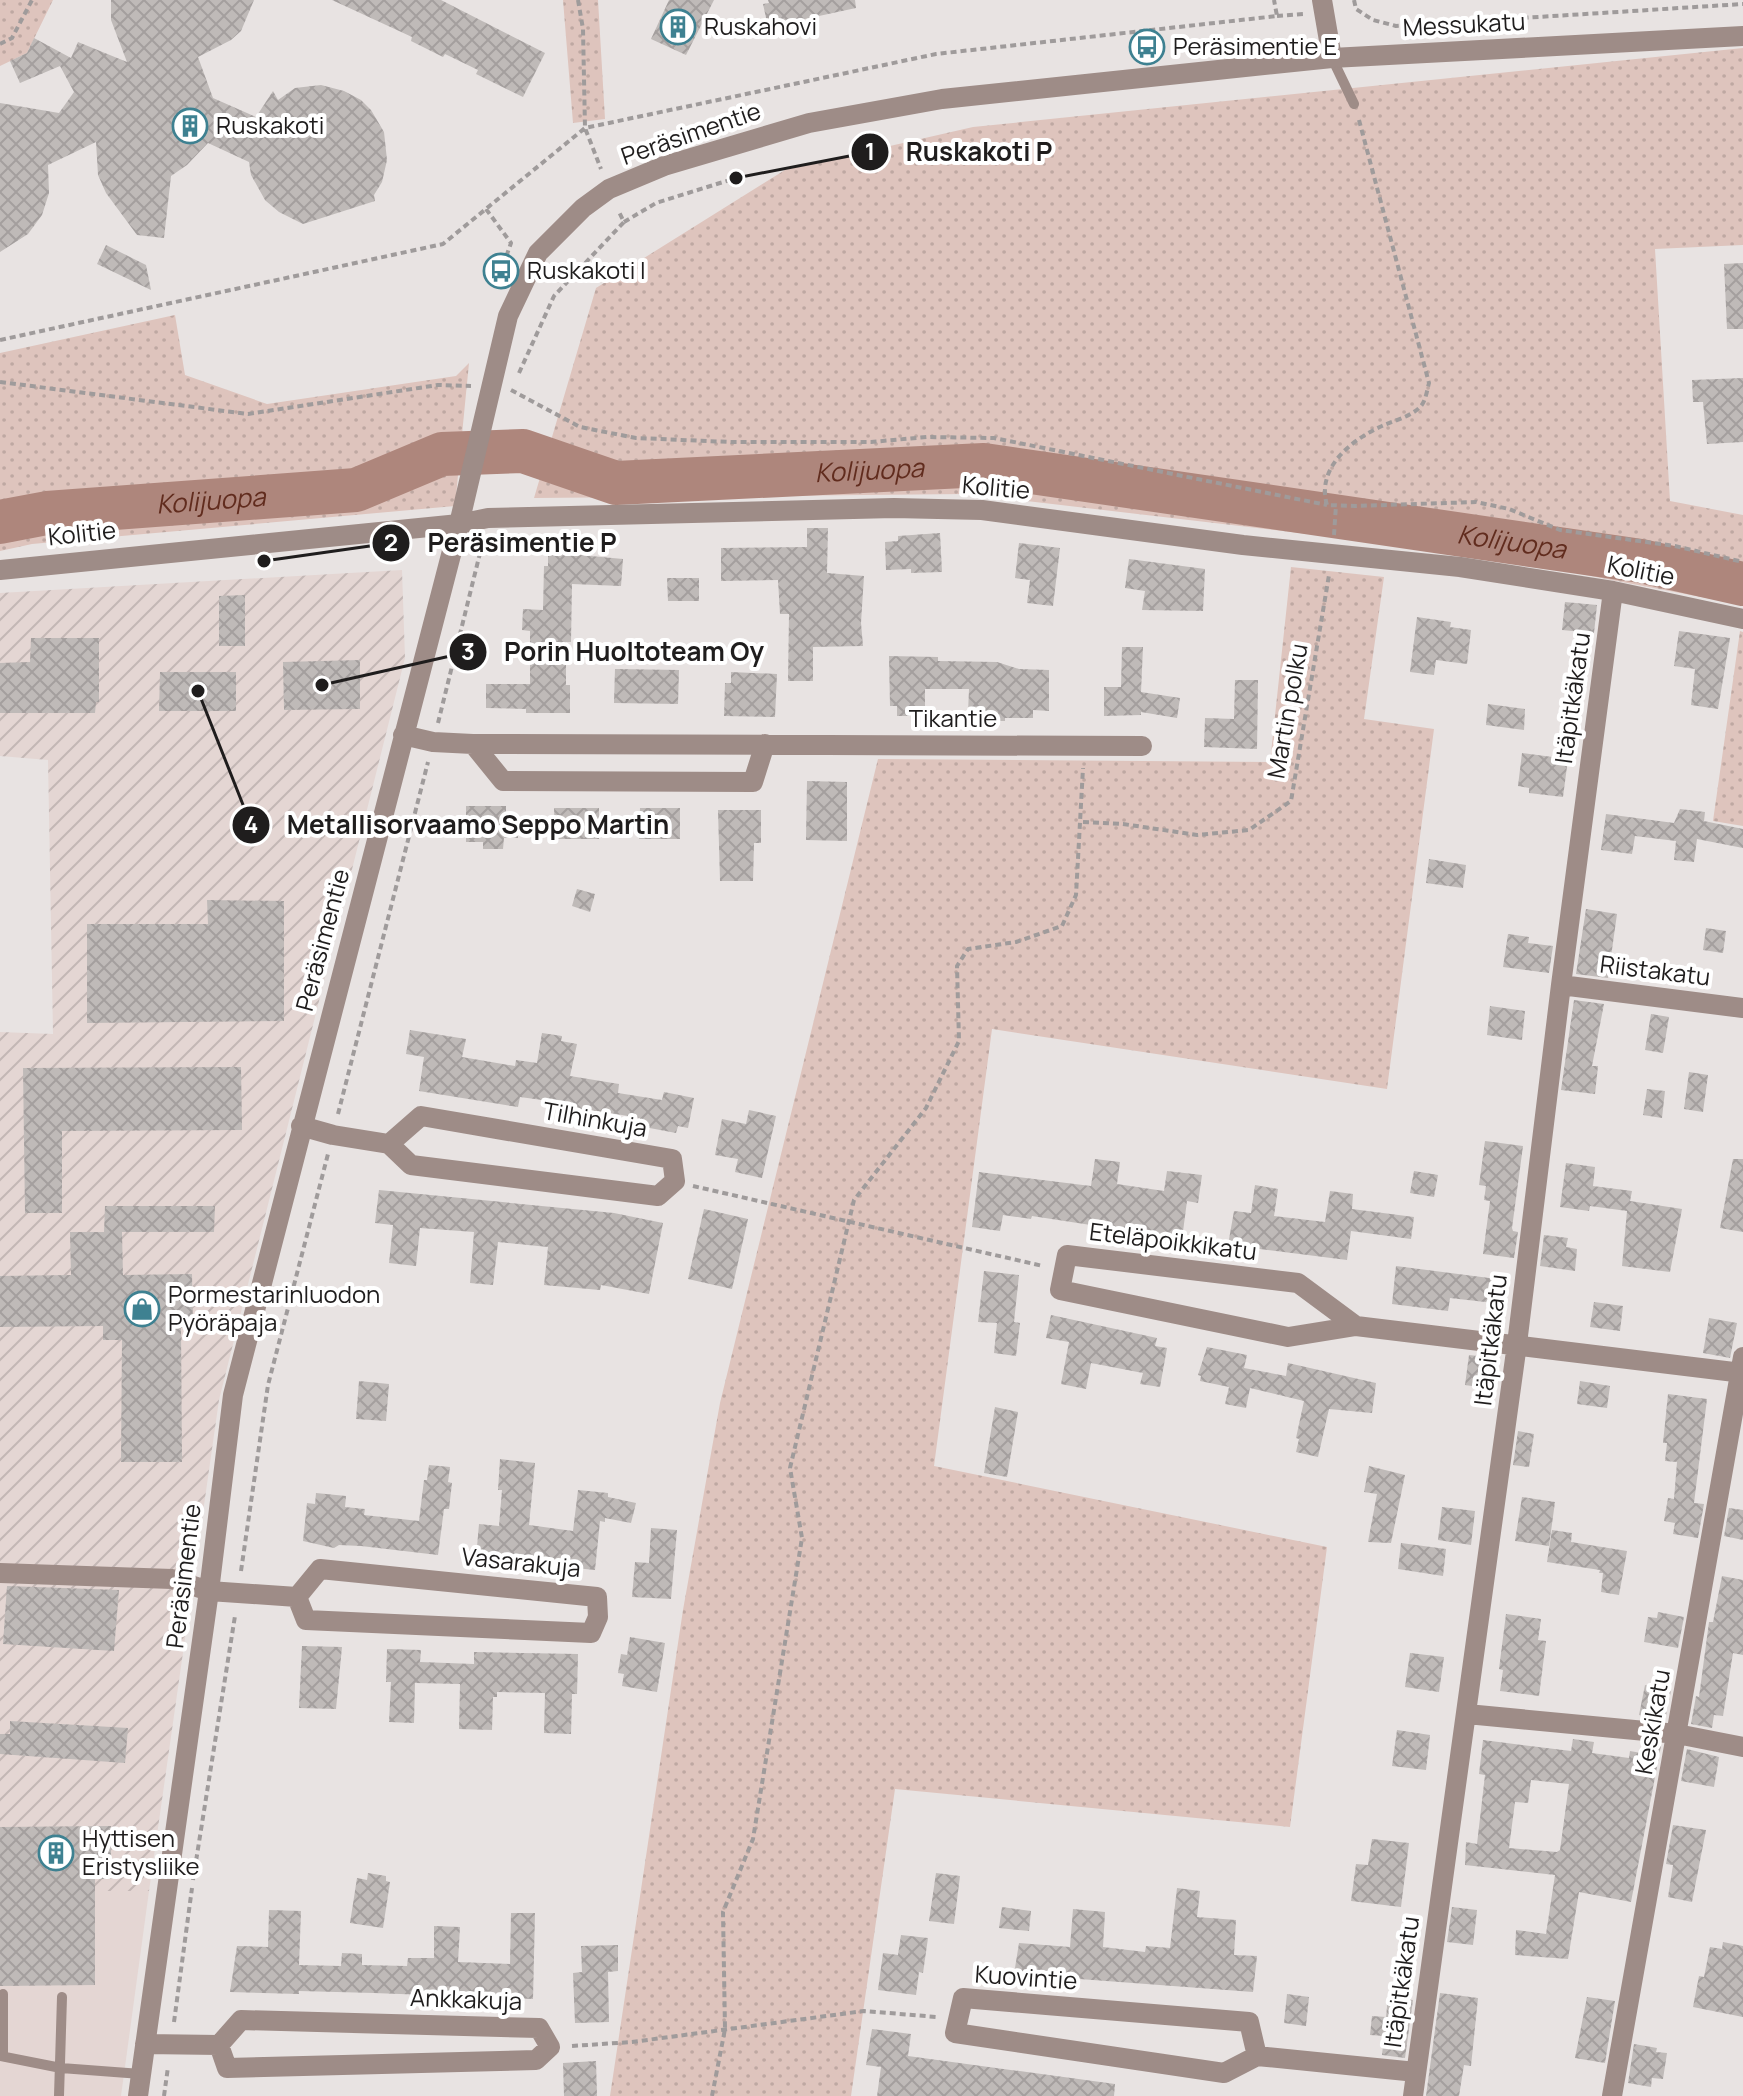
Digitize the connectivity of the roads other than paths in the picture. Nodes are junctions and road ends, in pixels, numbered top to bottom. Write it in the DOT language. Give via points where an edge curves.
graph roads {
  1 [pos="1322,0"];
  2 [pos="1743,36"];
  3 [pos="1332,58"];
  4 [pos="1354,104"];
  5 [pos="459,524"];
  6 [pos="0,570"];
  7 [pos="1613,591"];
  8 [pos="1743,619"];
  9 [pos="403,735"];
  10 [pos="473,744"];
  11 [pos="765,744"];
  12 [pos="1142,746"];
  13 [pos="1561,985"];
  14 [pos="1743,1008"];
  15 [pos="301,1126"];
  16 [pos="389,1144"];
  17 [pos="1356,1326"];
  18 [pos="1517,1344"];
  19 [pos="1742,1368"];
  20 [pos="0,1573"];
  21 [pos="209,1591"];
  22 [pos="297,1597"];
  23 [pos="1467,1714"];
  24 [pos="1677,1734"];
  25 [pos="1743,1747"];
  26 [pos="3,1994"];
  27 [pos="62,1997"];
  28 [pos="145,2044"];
  29 [pos="219,2045"];
  30 [pos="2,2056"];
  31 [pos="1257,2056"];
  32 [pos="61,2068"];
  33 [pos="1416,2072"];
  34 [pos="141,2074"];
  35 [pos="59,2096"];
  36 [pos="138,2096"];
  37 [pos="1413,2096"];
  38 [pos="1612,2096"];
  1 -- 3 [label="street"];
  2 -- 3 [label="street, Messukatu"];
  3 -- 4 [label="lane"];
  3 -- 5 [label="street, Peräsimentie" via="942,99 809,123 664,166 609,189 538,253 508,316 501,388 483,414"];
  5 -- 6 [label="street, Kolitie"];
  5 -- 7 [label="street, Kolitie" via="488,518 982,510 1460,567"];
  5 -- 9 [label="street, Peräsimentie"];
  7 -- 8 [label="street, Kolitie"];
  7 -- 13 [label="street, Itäpitkäkatu"];
  9 -- 10 [label="street, Tikantie"];
  9 -- 15 [label="street, Peräsimentie"];
  10 -- 11 [label="street, Tikantie"];
  10 -- 11 [label="street" via="503,781 737,782 753,782"];
  11 -- 12 [label="street, Tikantie"];
  13 -- 14 [label="street, Riistakatu"];
  13 -- 18 [label="street, Itäpitkäkatu"];
  15 -- 16 [label="street"];
  15 -- 21 [label="street, Peräsimentie" via="233,1395"];
  16 -- 16 [label="street, Tilhinkuja" via="411,1165 658,1196 675,1181 672,1159 421,1116"];
  17 -- 17 [label="street, Eteläpoikkikatu" via="1288,1337 1060,1290 1067,1255 1298,1283"];
  17 -- 18 [label="street, Eteläpoikkikatu"];
  18 -- 19 [label="street, Eteläpoikkikatu"];
  18 -- 23 [label="street, Itäpitkäkatu"];
  19 -- 24 [label="street, Keskikatu"];
  20 -- 21 [label="street" via="172,1579"];
  21 -- 22 [label="street"];
  21 -- 28 [label="street, Peräsimentie"];
  22 -- 22 [label="street, Vasarakuja" via="306,1620 591,1633 598,1617 597,1597 320,1569"];
  23 -- 24 [label="street"];
  23 -- 33 [label="street, Itäpitkäkatu"];
  24 -- 25 [label="street"];
  24 -- 38 [label="street, Keskikatu"];
  26 -- 30 [label="lane"];
  27 -- 32 [label="lane"];
  28 -- 29 [label="street"];
  28 -- 34 [label="street, Peräsimentie"];
  29 -- 29 [label="street, Ankkakuja" via="227,2068 536,2060 550,2047 539,2028 241,2020"];
  30 -- 32 [label="lane"];
  31 -- 31 [label="street, Kuovintie" via="1224,2073 955,2033 963,1998 1249,2022"];
  31 -- 33 [label="street"];
  32 -- 34 [label="lane"];
  32 -- 35 [label="lane"];
  33 -- 37 [label="street, Itäpitkäkatu"];
  34 -- 36 [label="street, Peräsimentie"];
}
